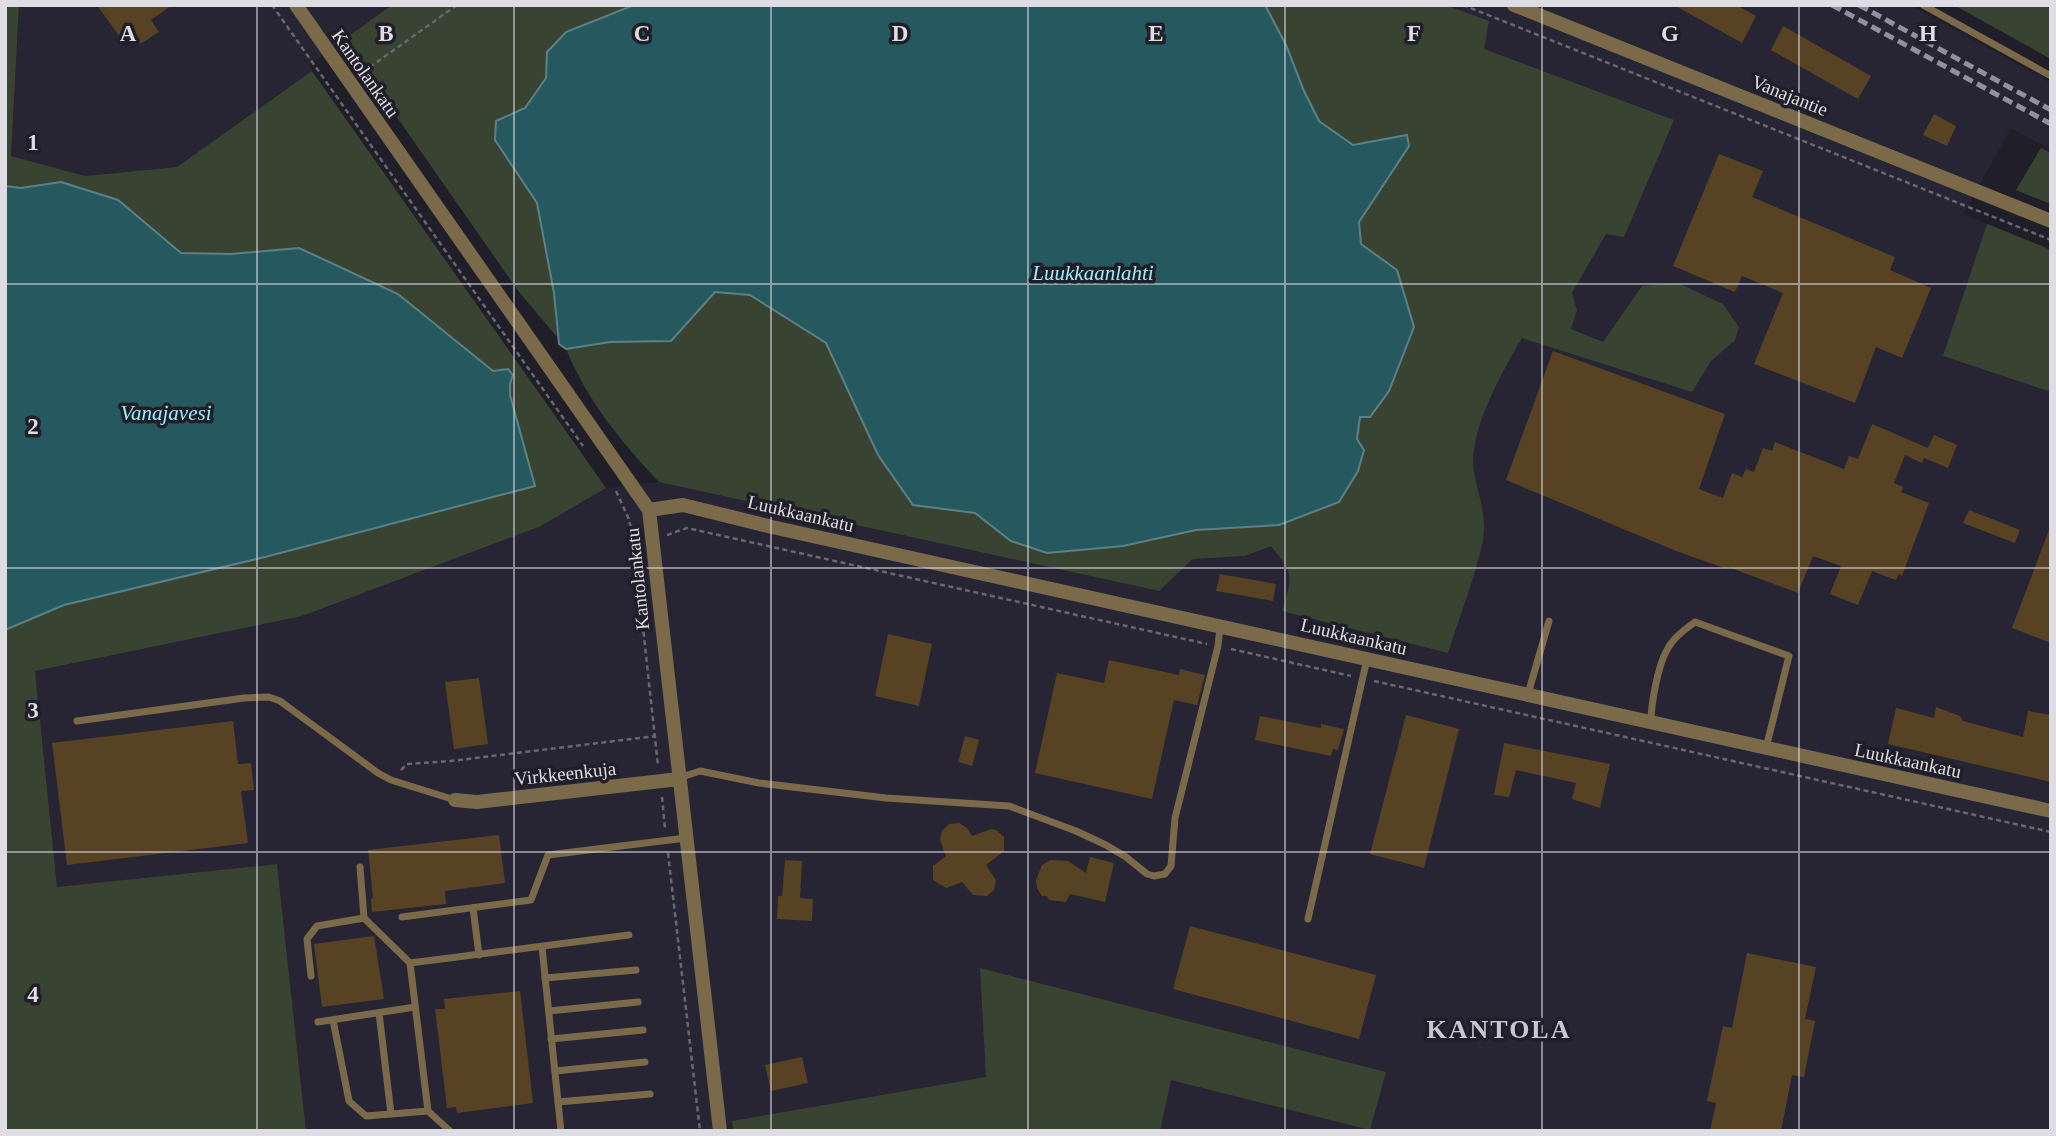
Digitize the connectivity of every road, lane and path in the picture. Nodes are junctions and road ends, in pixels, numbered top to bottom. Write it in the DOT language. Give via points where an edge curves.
graph roads {
  1 [pos="272,5"];
  2 [pos="296,5"];
  3 [pos="457,5"];
  4 [pos="1462,5"];
  5 [pos="1514,5"];
  6 [pos="1923,5"];
  7 [pos="2051,76"];
  8 [pos="349,82"];
  9 [pos="2051,221"];
  10 [pos="2051,240"];
  11 [pos="584,446"];
  12 [pos="616,492"];
  13 [pos="649,510"];
  14 [pos="633,535"];
  15 [pos="652,536"];
  16 [pos="1549,621"];
  17 [pos="1220,626"];
  18 [pos="1218,646"];
  19 [pos="1367,659"];
  20 [pos="1362,678"];
  21 [pos="1528,695"];
  22 [pos="77,721"];
  23 [pos="1651,722"];
  24 [pos="674,735"];
  25 [pos="655,736"];
  26 [pos="1766,748"];
  27 [pos="679,779"];
  28 [pos="391,780"];
  29 [pos="660,782"];
  30 [pos="455,800"];
  31 [pos="2051,811"];
  32 [pos="2051,832"];
  33 [pos="686,838"];
  34 [pos="666,839"];
  35 [pos="360,867"];
  36 [pos="473,908"];
  37 [pos="402,917"];
  38 [pos="364,918"];
  39 [pos="1308,919"];
  40 [pos="629,935"];
  41 [pos="542,947"];
  42 [pos="480,955"];
  43 [pos="410,964"];
  44 [pos="636,970"];
  45 [pos="311,976"];
  46 [pos="545,978"];
  47 [pos="638,1002"];
  48 [pos="415,1007"];
  49 [pos="549,1011"];
  50 [pos="379,1013"];
  51 [pos="333,1020"];
  52 [pos="318,1022"];
  53 [pos="643,1030"];
  54 [pos="551,1040"];
  55 [pos="645,1062"];
  56 [pos="555,1071"];
  57 [pos="650,1094"];
  58 [pos="558,1102"];
  59 [pos="428,1111"];
  60 [pos="391,1114"];
  61 [pos="450,1131"];
  62 [pos="561,1131"];
  63 [pos="700,1131"];
  64 [pos="720,1131"];
  1 -- 11 [label="path"];
  2 -- 8 [label="street, Kantolankatu"];
  3 -- 8 [label="path"];
  4 -- 10 [label="path"];
  5 -- 9 [label="street, Vanajantie"];
  6 -- 7 [label="lane"];
  8 -- 13 [label="street, Kantolankatu"];
  12 -- 14 [label="path"];
  13 -- 15 [label="street, Kantolankatu"];
  13 -- 17 [label="street, Luukkaankatu" via="683,505"];
  14 -- 15 [label="path"];
  14 -- 25 [label="path"];
  15 -- 18 [label="path" via="687,528"];
  15 -- 24 [label="street, Kantolankatu"];
  16 -- 21 [label="lane"];
  17 -- 18 [label="lane"];
  17 -- 19 [label="street, Luukkaankatu"];
  18 -- 20 [label="path"];
  18 -- 27 [label="lane" via="1175,818 1171,866 1165,874 1147,874 1086,835 1009,806 886,798 700,771"];
  19 -- 20 [label="lane"];
  19 -- 21 [label="street, Luukkaankatu"];
  20 -- 32 [label="path"];
  20 -- 39 [label="lane"];
  21 -- 23 [label="street, Luukkaankatu"];
  22 -- 28 [label="lane" via="269,697"];
  23 -- 26 [label="street, Luukkaankatu"];
  23 -- 26 [label="lane" via="1666,651 1680,632 1695,622 1789,656"];
  24 -- 25 [label="path"];
  24 -- 27 [label="street, Kantolankatu"];
  25 -- 28 [label="path" via="407,764"];
  25 -- 29 [label="path"];
  26 -- 31 [label="street, Luukkaankatu"];
  27 -- 29 [label="street, Virkkeenkuja"];
  27 -- 33 [label="street, Kantolankatu"];
  28 -- 30 [label="lane"];
  29 -- 30 [label="street, Virkkeenkuja" via="477,802"];
  29 -- 34 [label="path"];
  33 -- 34 [label="lane"];
  33 -- 64 [label="street, Kantolankatu"];
  34 -- 36 [label="lane" via="548,855 531,900"];
  34 -- 63 [label="path"];
  35 -- 38 [label="lane"];
  36 -- 37 [label="lane"];
  36 -- 42 [label="lane"];
  38 -- 43 [label="lane"];
  38 -- 45 [label="lane" via="317,926 307,939"];
  40 -- 41 [label="lane"];
  41 -- 42 [label="lane"];
  41 -- 46 [label="lane"];
  42 -- 43 [label="lane"];
  43 -- 48 [label="lane"];
  44 -- 46 [label="lane"];
  46 -- 49 [label="lane"];
  47 -- 49 [label="lane"];
  48 -- 50 [label="lane"];
  48 -- 59 [label="lane"];
  49 -- 54 [label="lane"];
  50 -- 51 [label="lane"];
  50 -- 60 [label="lane"];
  51 -- 52 [label="lane"];
  51 -- 60 [label="lane" via="349,1101 366,1116"];
  53 -- 54 [label="lane"];
  54 -- 56 [label="lane"];
  55 -- 56 [label="lane"];
  56 -- 58 [label="lane"];
  57 -- 58 [label="lane"];
  58 -- 62 [label="lane"];
  59 -- 60 [label="lane"];
  59 -- 61 [label="lane"];
}
